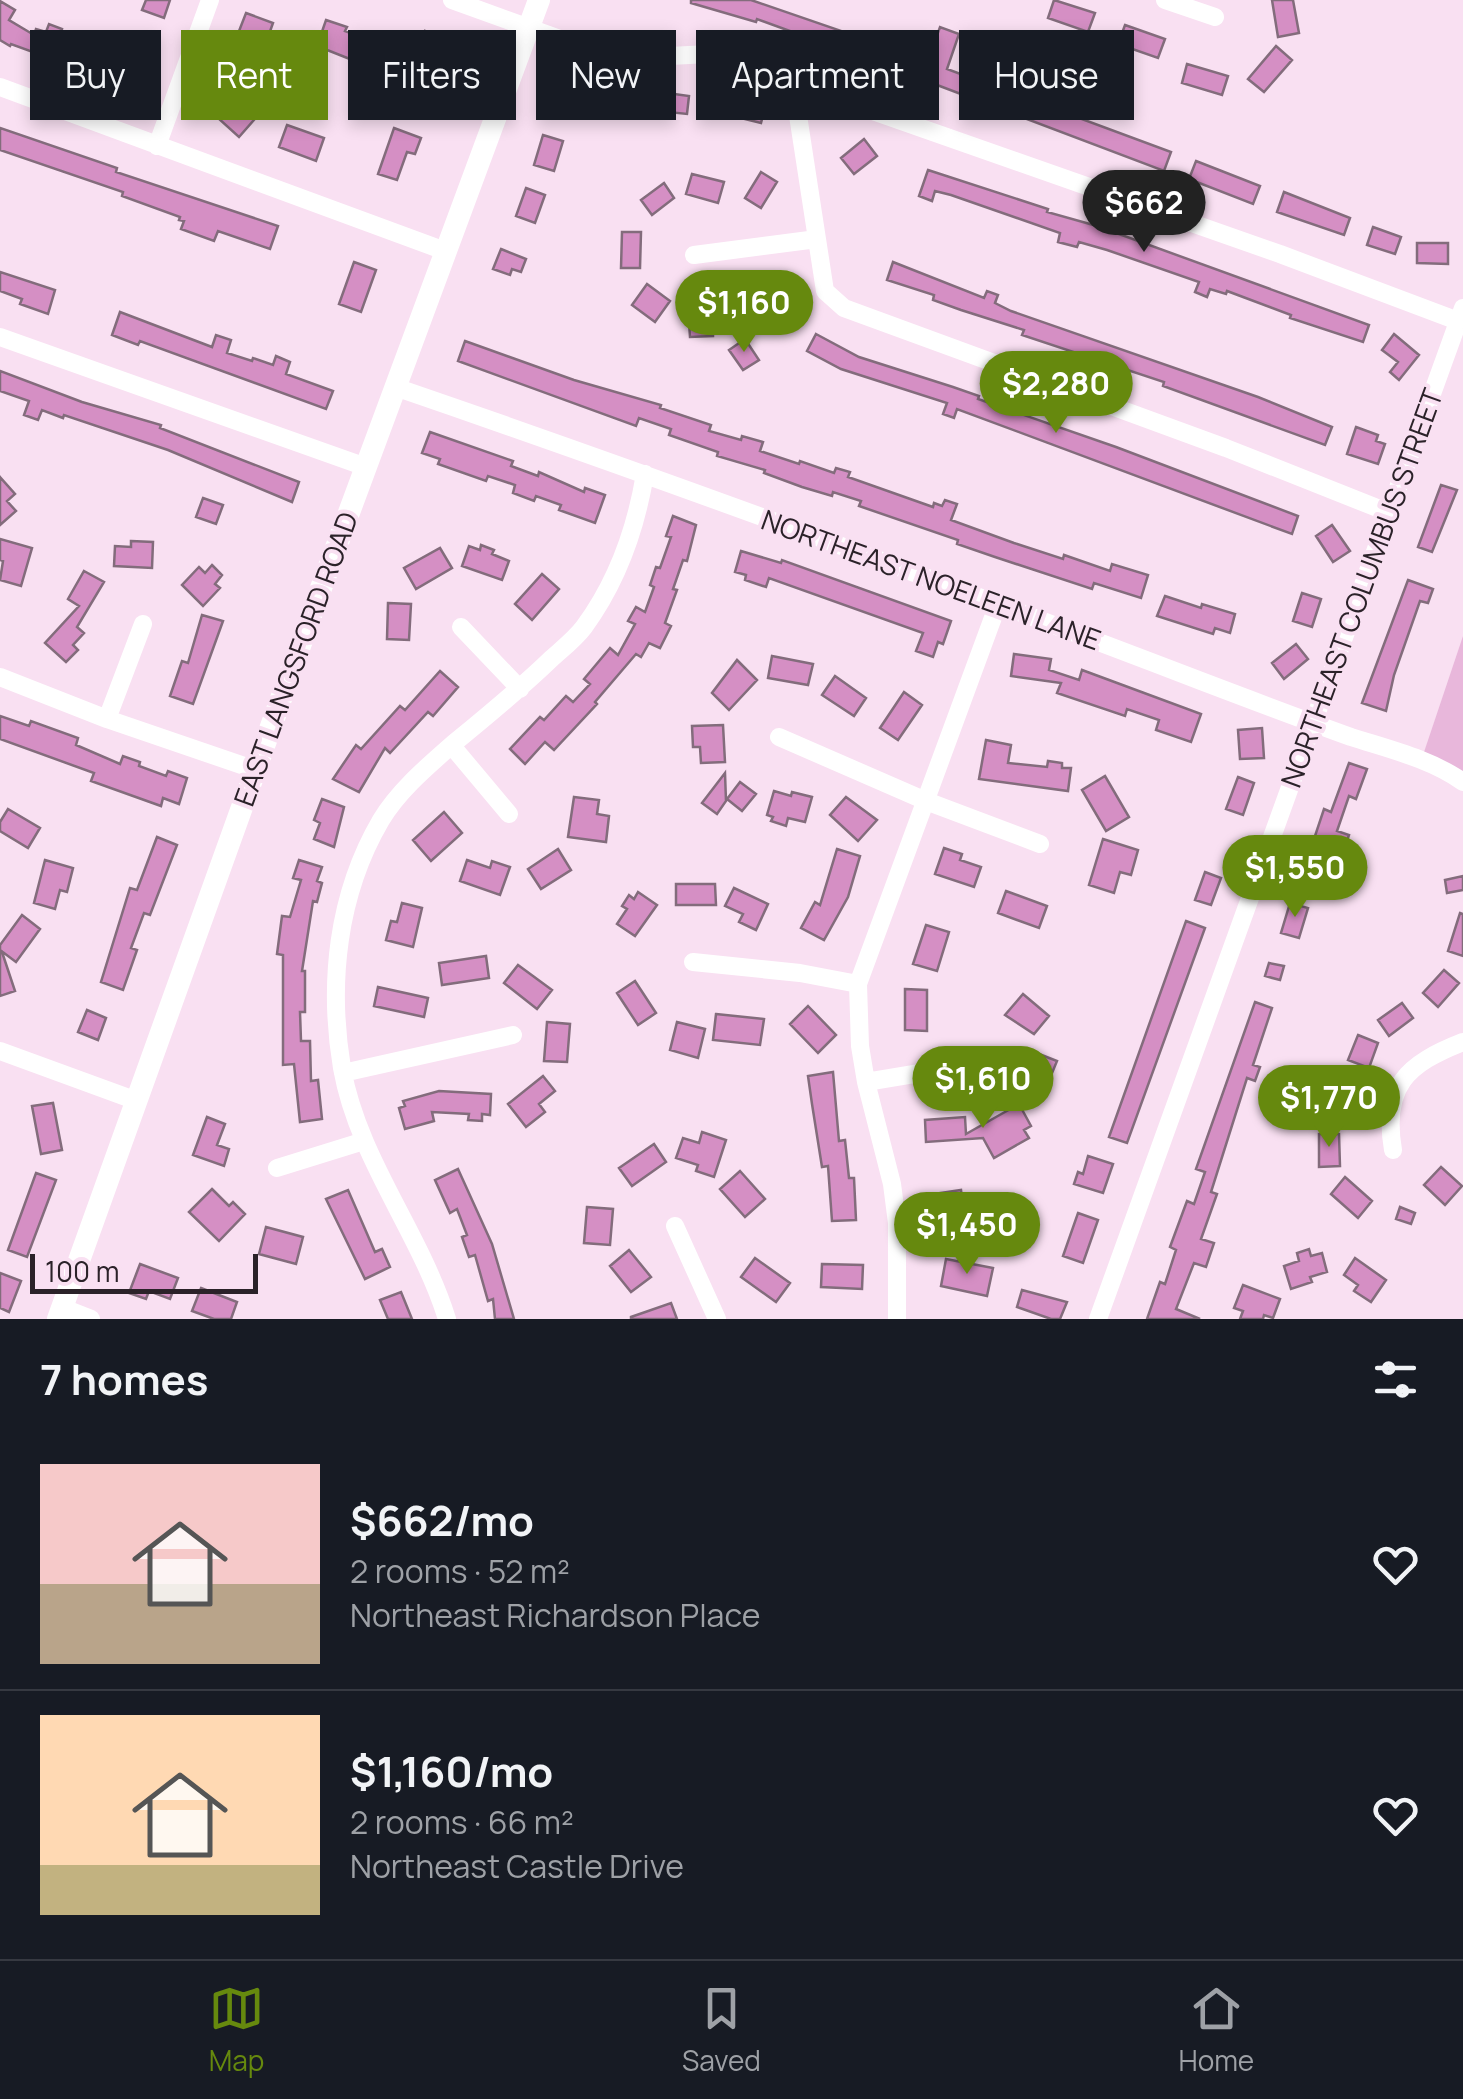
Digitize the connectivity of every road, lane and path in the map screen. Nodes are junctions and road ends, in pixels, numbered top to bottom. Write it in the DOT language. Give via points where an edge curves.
graph roads {
  1 [pos="210,0"];
  2 [pos="452,0"];
  3 [pos="538,0"];
  4 [pos="1165,0"];
  5 [pos="1215,18"];
  6 [pos="528,27"];
  7 [pos="696,55"];
  8 [pos="0,87"];
  9 [pos="799,120"];
  10 [pos="896,120"];
  11 [pos="157,146"];
  12 [pos="817,239"];
  13 [pos="446,252"];
  14 [pos="694,255"];
  15 [pos="1461,314"];
  16 [pos="0,337"];
  17 [pos="396,387"];
  18 [pos="366,467"];
  19 [pos="645,474"];
  20 [pos="1390,512"];
  21 [pos="998,604"];
  22 [pos="143,624"];
  23 [pos="461,627"];
  24 [pos="0,677"];
  25 [pos="520,689"];
  26 [pos="107,719"];
  27 [pos="1312,724"];
  28 [pos="779,737"];
  29 [pos="452,746"];
  30 [pos="256,770"];
  31 [pos="1463,782"];
  32 [pos="926,801"];
  33 [pos="509,814"];
  34 [pos="1040,844"];
  35 [pos="693,962"];
  36 [pos="858,984"];
  37 [pos="513,1035"];
  38 [pos="1463,1042"];
  39 [pos="0,1050"];
  40 [pos="968,1065"];
  41 [pos="343,1072"];
  42 [pos="866,1082"];
  43 [pos="137,1101"];
  44 [pos="364,1141"];
  45 [pos="1393,1150"];
  46 [pos="276,1168"];
  47 [pos="674,1226"];
  48 [pos="60,1313"];
  49 [pos="91,1319"];
  50 [pos="447,1319"];
  51 [pos="717,1319"];
  52 [pos="898,1319"];
  53 [pos="1098,1319"];
  1 -- 11 [label="street"];
  2 -- 6 [label="street"];
  3 -- 6 [label="street, EAST LANGSFORD ROAD"];
  4 -- 5 [label="street"];
  6 -- 7 [label="street" via="615,59"];
  6 -- 13 [label="street, EAST LANGSFORD ROAD"];
  8 -- 11 [label="street"];
  9 -- 12 [label="street"];
  10 -- 15 [label="street"];
  11 -- 13 [label="street"];
  12 -- 14 [label="street"];
  12 -- 20 [label="street" via="824,292 844,308"];
  13 -- 17 [label="street, EAST LANGSFORD ROAD"];
  15 -- 20 [label="street, NORTHEAST COLUMBUS STREET"];
  16 -- 18 [label="street"];
  17 -- 18 [label="street, EAST LANGSFORD ROAD"];
  17 -- 19 [label="street, NORTHEAST NOELEEN LANE"];
  18 -- 30 [label="street, EAST LANGSFORD ROAD"];
  19 -- 21 [label="street, NORTHEAST NOELEEN LANE"];
  19 -- 25 [label="street" via="621,561 602,599 582,630"];
  20 -- 27 [label="street, NORTHEAST COLUMBUS STREET"];
  21 -- 27 [label="street, NORTHEAST NOELEEN LANE"];
  21 -- 32 [label="street"];
  22 -- 26 [label="street"];
  23 -- 25 [label="street"];
  24 -- 26 [label="street"];
  25 -- 29 [label="street"];
  26 -- 30 [label="street"];
  27 -- 31 [label="street, NORTHEAST NOELEEN LANE"];
  27 -- 53 [label="street, NORTHEAST COLUMBUS STREET"];
  28 -- 32 [label="street"];
  29 -- 33 [label="street"];
  29 -- 41 [label="street" via="382,817 358,866 334,978"];
  30 -- 43 [label="street, EAST LANGSFORD ROAD"];
  32 -- 34 [label="street"];
  32 -- 36 [label="street"];
  35 -- 36 [label="street"];
  36 -- 42 [label="street"];
  37 -- 41 [label="street"];
  38 -- 45 [label="street" via="1429,1055 1404,1077 1390,1108"];
  39 -- 43 [label="street"];
  40 -- 42 [label="street"];
  41 -- 44 [label="street"];
  42 -- 52 [label="street" via="892,1184"];
  43 -- 48 [label="street, EAST LANGSFORD ROAD"];
  44 -- 46 [label="street"];
  44 -- 50 [label="street" via="415,1237"];
  47 -- 51 [label="street"];
  48 -- 49 [label="street"];
}
